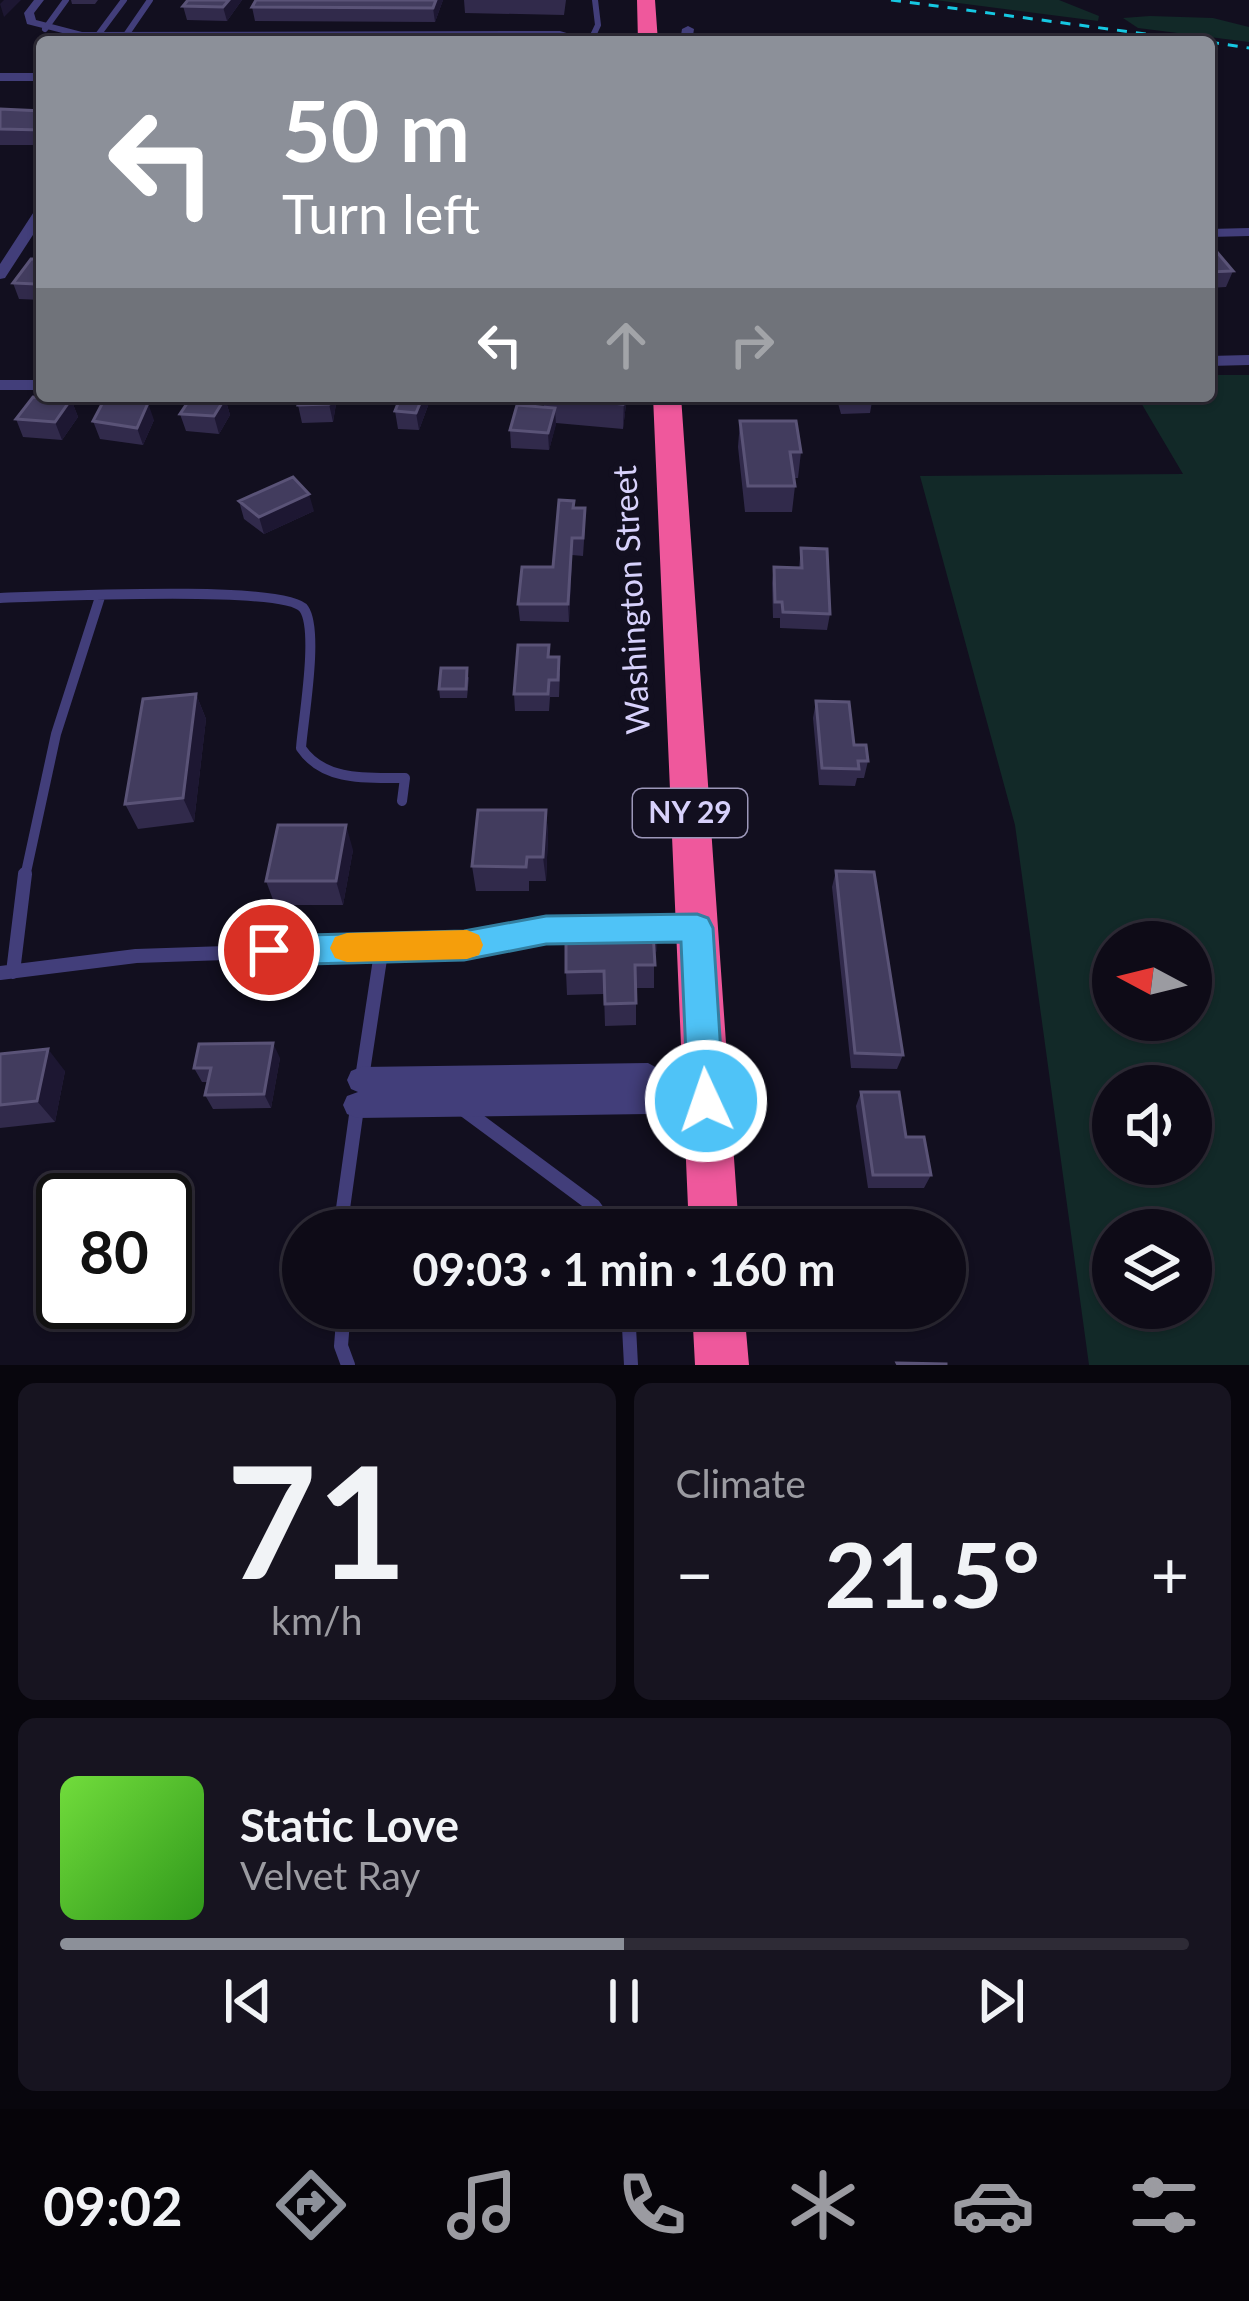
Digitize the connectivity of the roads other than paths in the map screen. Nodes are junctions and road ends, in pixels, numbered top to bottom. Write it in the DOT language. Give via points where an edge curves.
graph roads {
  1 [pos="39,0"];
  2 [pos="66,0"];
  3 [pos="124,0"];
  4 [pos="150,0"];
  5 [pos="595,0"];
  6 [pos="646,0"];
  7 [pos="45,29"];
  8 [pos="98,35"];
  9 [pos="126,35"];
  10 [pos="568,36"];
  11 [pos="593,36"];
  12 [pos="648,36"];
  13 [pos="0,76"];
  14 [pos="36,76"];
  15 [pos="36,219"];
  16 [pos="1249,232"];
  17 [pos="1215,233"];
  18 [pos="0,275"];
  19 [pos="1249,360"];
  20 [pos="1215,361"];
  21 [pos="0,385"];
  22 [pos="36,385"];
  23 [pos="667,402"];
  24 [pos="100,597"];
  25 [pos="0,598"];
  26 [pos="402,801"];
  27 [pos="697,928"];
  28 [pos="617,929"];
  29 [pos="641,929"];
  30 [pos="382,946"];
  31 [pos="7,972"];
  32 [pos="687,1090"];
  33 [pos="359,1092"];
  34 [pos="456,1104"];
  35 [pos="343,1209"];
  36 [pos="596,1209"];
  37 [pos="710,1209"];
  38 [pos="342,1329"];
  39 [pos="629,1329"];
  40 [pos="719,1329"];
  41 [pos="348,1365"];
  42 [pos="631,1365"];
  43 [pos="722,1365"];
  1 -- 7 [label="street" via="29,13"];
  2 -- 7 [label="lane"];
  3 -- 8 [label="lane"];
  4 -- 9 [label="lane"];
  5 -- 11 [label="lane"];
  6 -- 12 [label="highway"];
  7 -- 8 [label="street"];
  8 -- 9 [label="street"];
  9 -- 10 [label="street"];
  13 -- 14 [label="street"];
  15 -- 18 [label="street"];
  16 -- 17 [label="street"];
  19 -- 20 [label="street"];
  21 -- 22 [label="street"];
  23 -- 27 [label="highway, Washington Street / NY 29"];
  24 -- 25 [label="lane"];
  24 -- 26 [label="lane" via="247,593 293,601 310,629 301,748 335,773 405,778"];
  24 -- 31 [label="lane" via="55,739"];
  27 -- 29 [label="lane"];
  27 -- 32 [label="highway, Washington Street / NY 29"];
  28 -- 30 [label="lane"];
  30 -- 31 [label="lane" via="136,956"];
  30 -- 33 [label="lane"];
  32 -- 33 [label="street" via="648,1076"];
  32 -- 34 [label="street" via="648,1101"];
  32 -- 37 [label="highway, Washington Street / NY 29"];
  33 -- 34 [label="street"];
  33 -- 35 [label="lane"];
  34 -- 36 [label="lane"];
  38 -- 41 [label="lane"];
  39 -- 42 [label="lane"];
  40 -- 43 [label="highway"];
}
